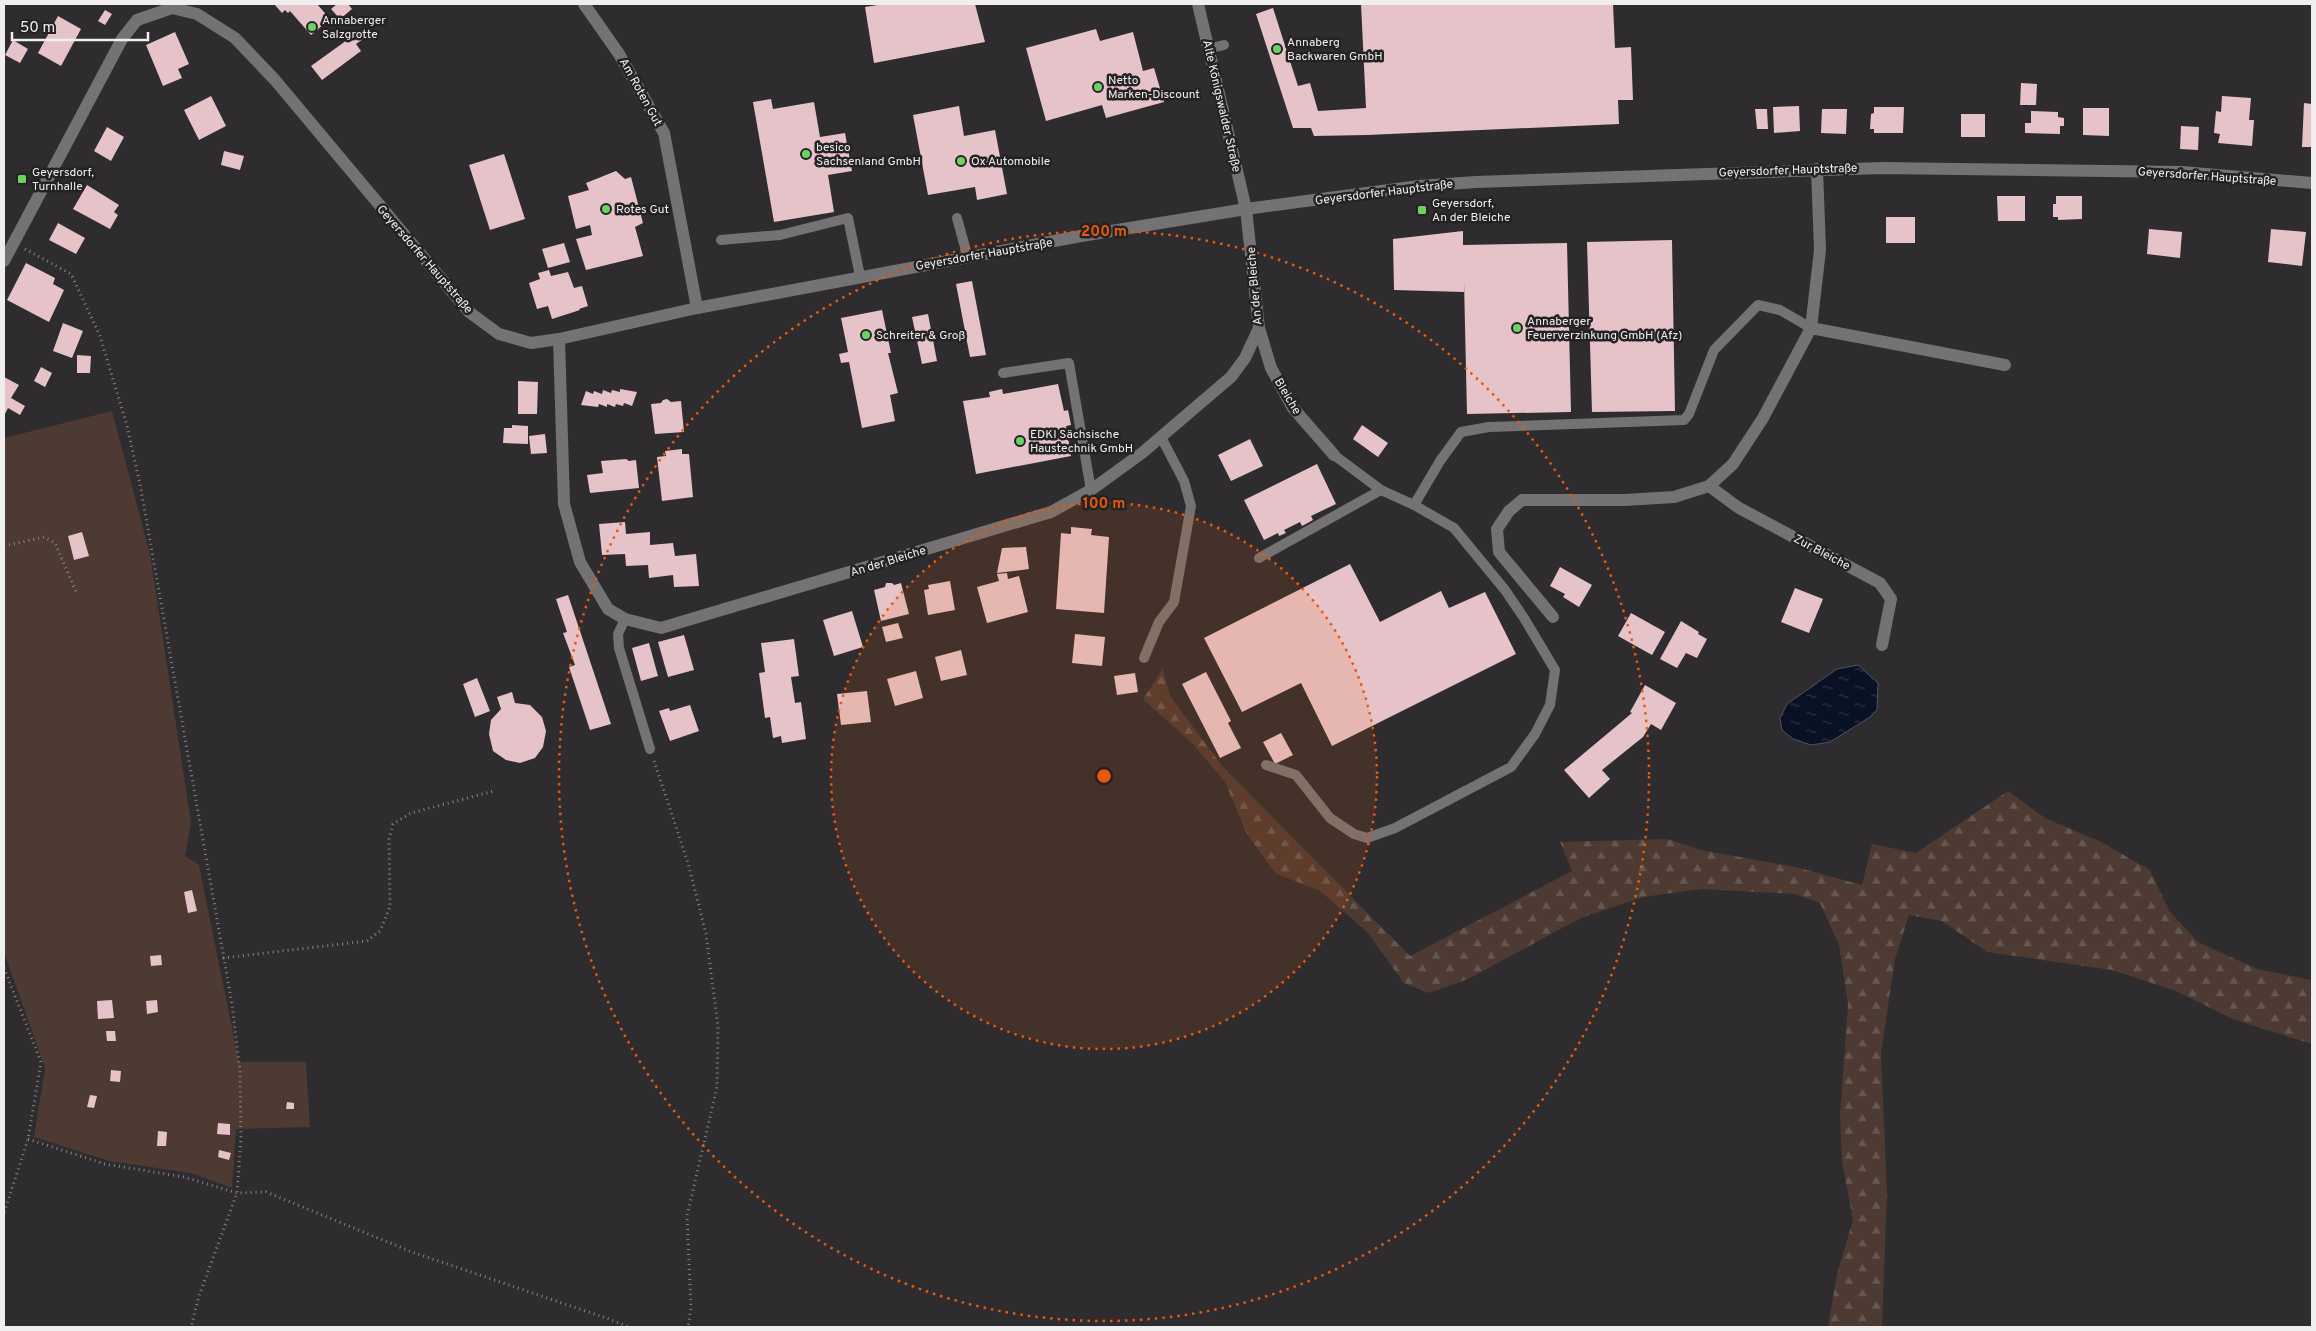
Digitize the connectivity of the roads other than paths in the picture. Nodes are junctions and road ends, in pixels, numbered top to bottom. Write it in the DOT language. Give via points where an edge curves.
graph roads {
  1 [pos="584,4"];
  2 [pos="1198,4"];
  3 [pos="172,6"];
  4 [pos="1224,45"];
  5 [pos="1208,49"];
  6 [pos="1817,169"];
  7 [pos="2312,184"];
  8 [pos="1246,209"];
  9 [pos="957,218"];
  10 [pos="721,240"];
  11 [pos="968,258"];
  12 [pos="4,261"];
  13 [pos="860,276"];
  14 [pos="697,308"];
  15 [pos="1259,328"];
  16 [pos="1812,328"];
  17 [pos="559,339"];
  18 [pos="2005,365"];
  19 [pos="1003,374"];
  20 [pos="1160,437"];
  21 [pos="1334,455"];
  22 [pos="1709,486"];
  23 [pos="1091,490"];
  24 [pos="1381,490"];
  25 [pos="1414,505"];
  26 [pos="1259,558"];
  27 [pos="1553,617"];
  28 [pos="625,619"];
  29 [pos="1882,645"];
  30 [pos="1144,658"];
  31 [pos="650,749"];
  32 [pos="1266,765"];
  1 -- 14 [label="street, Am Roten Gut" via="619,54 664,133"];
  2 -- 5 [label="street, Alte Königswalder Straße"];
  3 -- 12 [label="street, Geyersdorfer Hauptstraße" via="137,20 122,39"];
  3 -- 17 [label="street, Geyersdorfer Hauptstraße" via="197,14 236,38 275,80 469,312 499,334 531,343"];
  4 -- 5 [label="lane"];
  5 -- 8 [label="street, Alte Königswalder Straße"];
  6 -- 7 [label="street, Geyersdorfer Hauptstraße" via="2182,172"];
  6 -- 8 [label="street, Geyersdorfer Hauptstraße" via="1476,182 1419,186"];
  6 -- 16 [label="street" via="1820,250"];
  8 -- 11 [label="street, Geyersdorfer Hauptstraße"];
  8 -- 15 [label="street, An der Bleiche"];
  9 -- 11 [label="lane"];
  10 -- 13 [label="lane" via="780,235 848,218"];
  11 -- 13 [label="street, Geyersdorfer Hauptstraße"];
  13 -- 14 [label="street, Geyersdorfer Hauptstraße"];
  14 -- 17 [label="street, Geyersdorfer Hauptstraße"];
  15 -- 20 [label="street, An der Bleiche" via="1245,358 1231,377"];
  15 -- 21 [label="street, Bleiche" via="1271,368 1292,408"];
  16 -- 18 [label="street"];
  16 -- 22 [label="street" via="1734,464"];
  16 -- 25 [label="lane" via="1780,310 1758,305 1714,350 1684,420 1489,426 1461,432"];
  17 -- 28 [label="street, An der Bleiche" via="564,504 580,562 608,609"];
  19 -- 23 [label="lane" via="1069,363"];
  20 -- 23 [label="street, An der Bleiche"];
  20 -- 30 [label="lane" via="1184,482 1191,506 1174,602 1159,622"];
  21 -- 24 [label="lane"];
  22 -- 27 [label="street" via="1674,497 1522,500 1509,511 1497,529 1499,552"];
  22 -- 29 [label="street, Zur Bleiche" via="1739,508 1880,583 1891,598"];
  23 -- 28 [label="street, An der Bleiche" via="1041,515 661,628"];
  24 -- 25 [label="lane"];
  24 -- 26 [label="lane"];
  25 -- 32 [label="lane" via="1454,528 1524,618 1554,670 1550,704 1535,734 1511,767 1395,828 1367,838 1354,834 1330,818 1296,775"];
  28 -- 31 [label="lane" via="618,634 618,648"];
}
